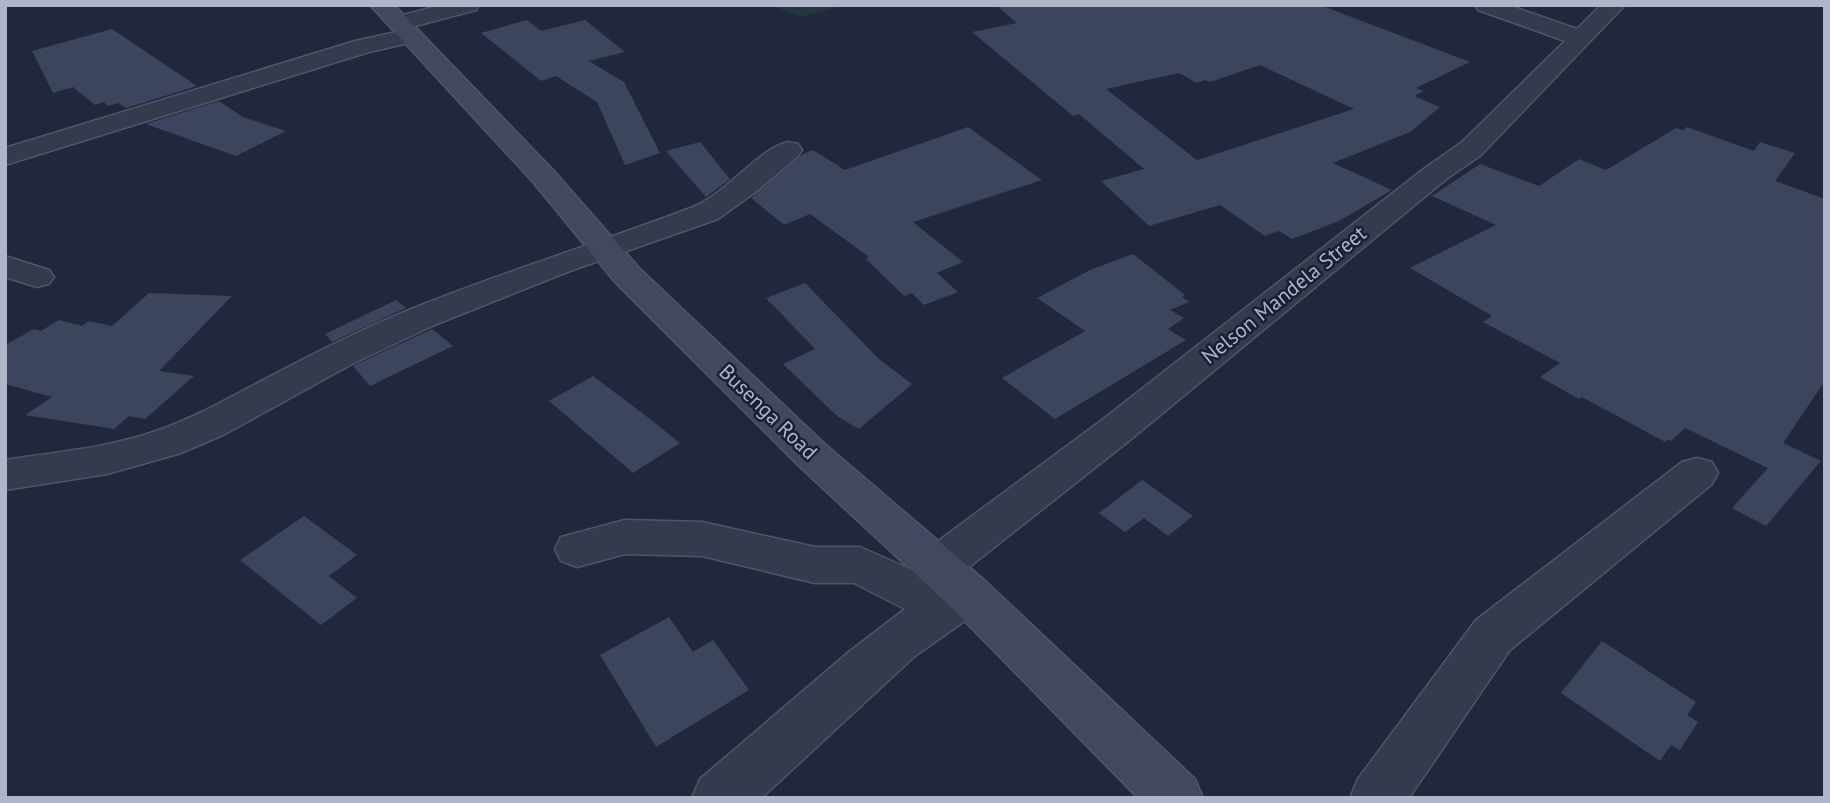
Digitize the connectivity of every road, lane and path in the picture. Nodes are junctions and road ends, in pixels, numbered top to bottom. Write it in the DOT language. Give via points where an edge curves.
graph roads {
  1 [pos="468,5"];
  2 [pos="1486,5"];
  3 [pos="1614,5"];
  4 [pos="397,22"];
  5 [pos="1581,39"];
  6 [pos="788,150"];
  7 [pos="5,157"];
  8 [pos="604,248"];
  9 [pos="5,265"];
  10 [pos="37,277"];
  11 [pos="1697,473"];
  12 [pos="5,475"];
  13 [pos="577,549"];
  14 [pos="950,589"];
  15 [pos="719,798"];
  16 [pos="1176,798"];
  17 [pos="1377,798"];
  1 -- 4 [label="street"];
  2 -- 5 [label="street"];
  3 -- 5 [label="street, Nelson Mandela Street"];
  4 -- 7 [label="street" via="363,46"];
  4 -- 8 [label="street, Busenga Road" via="543,176"];
  5 -- 14 [label="street, Nelson Mandela Street" via="1471,149 1116,430"];
  6 -- 8 [label="street" via="708,212"];
  8 -- 12 [label="street" via="420,318 167,443 107,459"];
  8 -- 14 [label="street, Busenga Road"];
  9 -- 10 [label="street"];
  11 -- 17 [label="street" via="1493,635"];
  13 -- 14 [label="street" via="625,537 702,539 816,565 860,565"];
  14 -- 15 [label="street, Nelson Mandela Street"];
  14 -- 16 [label="street, Busenga Road"];
}
